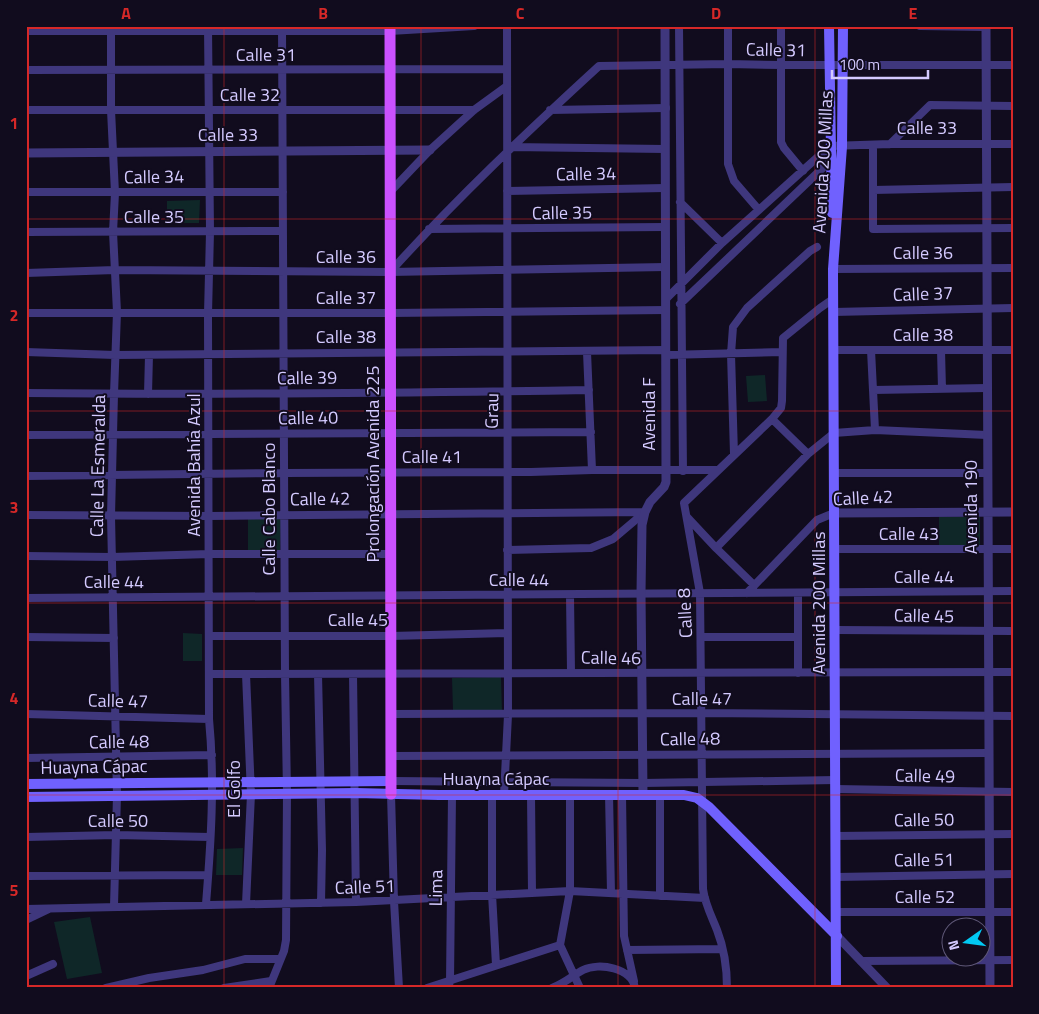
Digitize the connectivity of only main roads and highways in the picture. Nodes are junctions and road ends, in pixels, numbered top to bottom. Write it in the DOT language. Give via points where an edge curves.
graph roads {
  1 [pos="829,26"];
  2 [pos="842,26"];
  3 [pos="390,29"];
  4 [pos="833,269"];
  5 [pos="391,781"];
  6 [pos="26,784"];
  7 [pos="391,794"];
  8 [pos="26,797"];
  9 [pos="837,936"];
  10 [pos="836,988"];
  1 -- 4 [label="main road, Avenida 200 Millas"];
  2 -- 4 [label="main road, Avenida 200 Millas" via="842,147"];
  3 -- 5 [label="main road, Prolongación Avenida 225"];
  4 -- 9 [label="main road, Avenida 200 Millas"];
  5 -- 6 [label="main road, Huayna Cápac"];
  5 -- 7 [label="main road, Prolongación Avenida 225"];
  7 -- 8 [label="main road, Huayna Cápac"];
  7 -- 9 [label="main road, Huayna Cápac" via="692,796 702,802"];
  9 -- 10 [label="main road, Avenida 200 Millas"];
}
